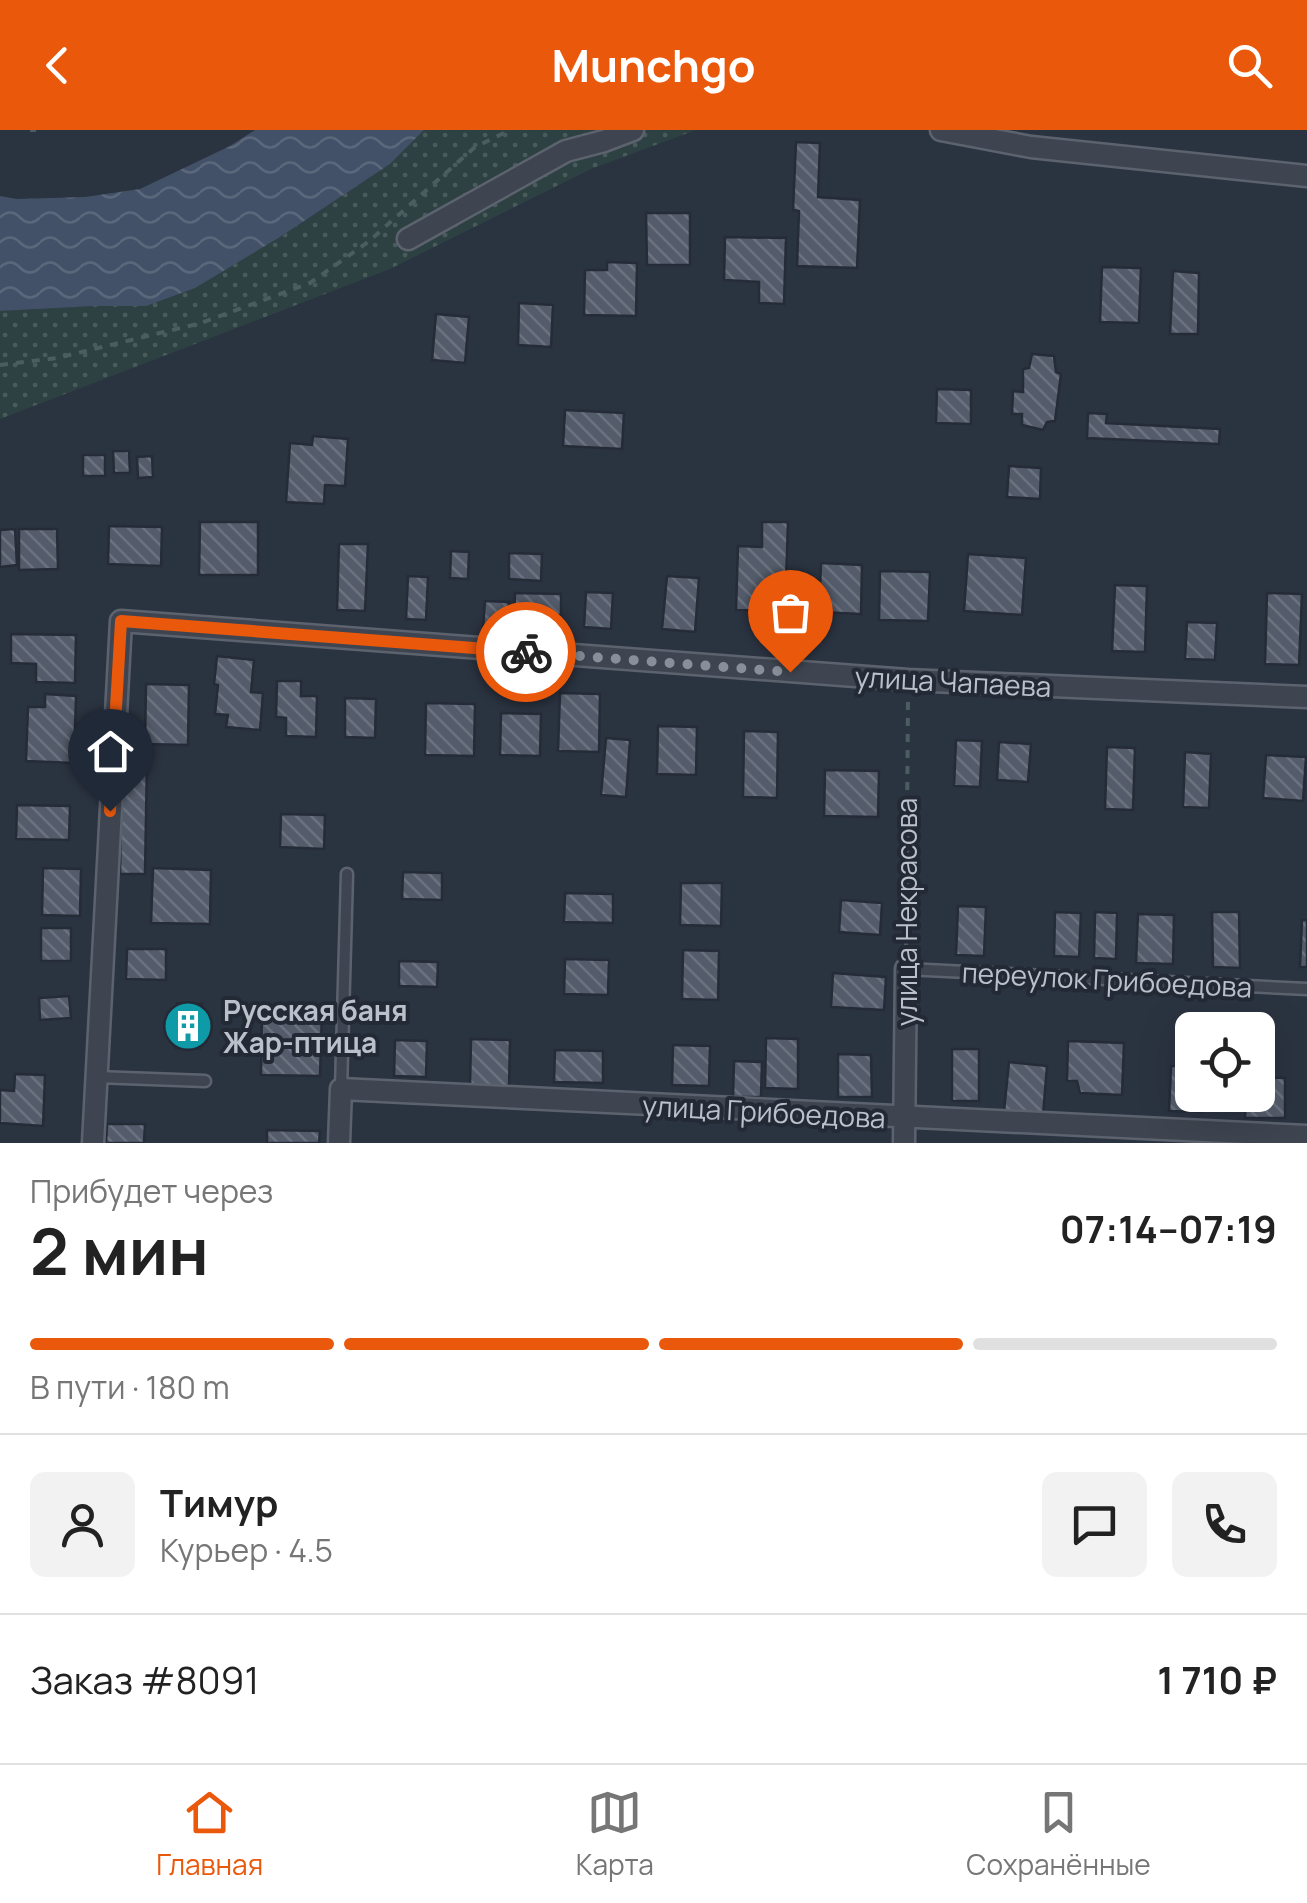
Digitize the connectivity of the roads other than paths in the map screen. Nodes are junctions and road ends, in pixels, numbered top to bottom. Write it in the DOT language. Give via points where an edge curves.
graph roads {
  1 [pos="633,130"];
  2 [pos="941,130"];
  3 [pos="1307,176"];
  4 [pos="408,239"];
  5 [pos="1307,696"];
  6 [pos="347,874"];
  7 [pos="906,969"];
  8 [pos="1307,989"];
  9 [pos="96,1076"];
  10 [pos="205,1082"];
  11 [pos="341,1089"];
  12 [pos="905,1118"];
  13 [pos="1307,1136"];
  14 [pos="93,1143"];
  15 [pos="339,1143"];
  16 [pos="904,1143"];
  1 -- 4 [label="street" via="566,151"];
  2 -- 3 [label="street" via="1031,147"];
  5 -- 9 [label="street, улица Чапаева" via="908,680 121,621"];
  6 -- 11 [label="lane"];
  7 -- 8 [label="lane, переулок Грибоедова"];
  7 -- 12 [label="street, улица Некрасова"];
  9 -- 10 [label="lane"];
  9 -- 14 [label="street"];
  11 -- 12 [label="street, улица Грибоедова"];
  11 -- 15 [label="street"];
  12 -- 13 [label="street, улица Грибоедова"];
  12 -- 16 [label="street, улица Некрасова"];
}
